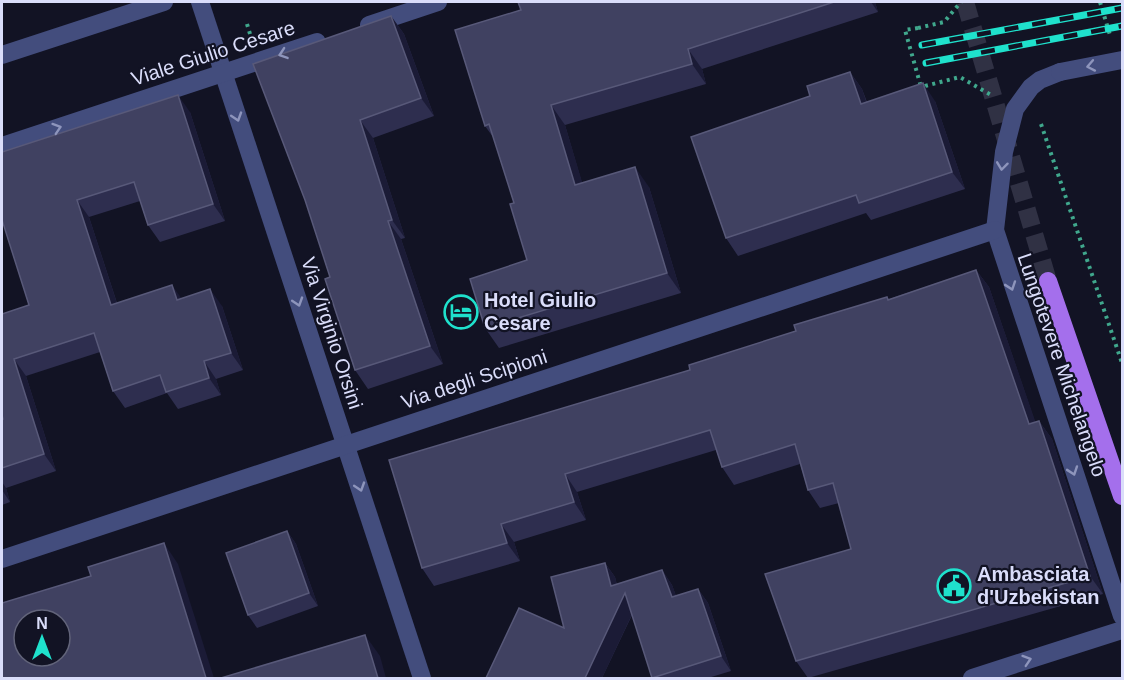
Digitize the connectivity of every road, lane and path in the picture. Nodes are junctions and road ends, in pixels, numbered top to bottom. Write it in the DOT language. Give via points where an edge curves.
graph roads {
  1 [pos="164,2"];
  2 [pos="200,2"];
  3 [pos="438,2"];
  4 [pos="962,2"];
  5 [pos="2,55"];
  6 [pos="1122,60"];
  7 [pos="223,75"];
  8 [pos="1015,109"];
  9 [pos="2,146"];
  10 [pos="994,230"];
  11 [pos="1048,281"];
  12 [pos="1122,363"];
  13 [pos="346,445"];
  14 [pos="1122,496"];
  15 [pos="2,559"];
  16 [pos="1122,616"];
  17 [pos="1122,630"];
  18 [pos="422,678"];
  19 [pos="972,678"];
  1 -- 5 [label="street"];
  2 -- 7 [label="street, Via Virginio Orsini"];
  3 -- 7 [label="street, Viale Giulio Cesare, one-way"];
  4 -- 8 [label="path, bridge" via="944,22 905,30 921,87 960,77"];
  6 -- 8 [label="street, one-way, bridge" via="1060,72 1040,80"];
  9 -- 7 [label="street, Viale Giulio Cesare, one-way"];
  7 -- 13 [label="street, Via Virginio Orsini, one-way"];
  8 -- 10 [label="street, one-way" via="1004,152"];
  8 -- 12 [label="path" via="1040,122"];
  10 -- 13 [label="street, Via degli Scipioni"];
  10 -- 16 [label="street, Lungotevere Michelangelo, one-way"];
  11 -- 14 [label="main road, Lungotevere Michelangelo"];
  13 -- 15 [label="street, Via degli Scipioni"];
  13 -- 18 [label="street, Via Virginio Orsini, one-way"];
  19 -- 17 [label="street, one-way"];
}
